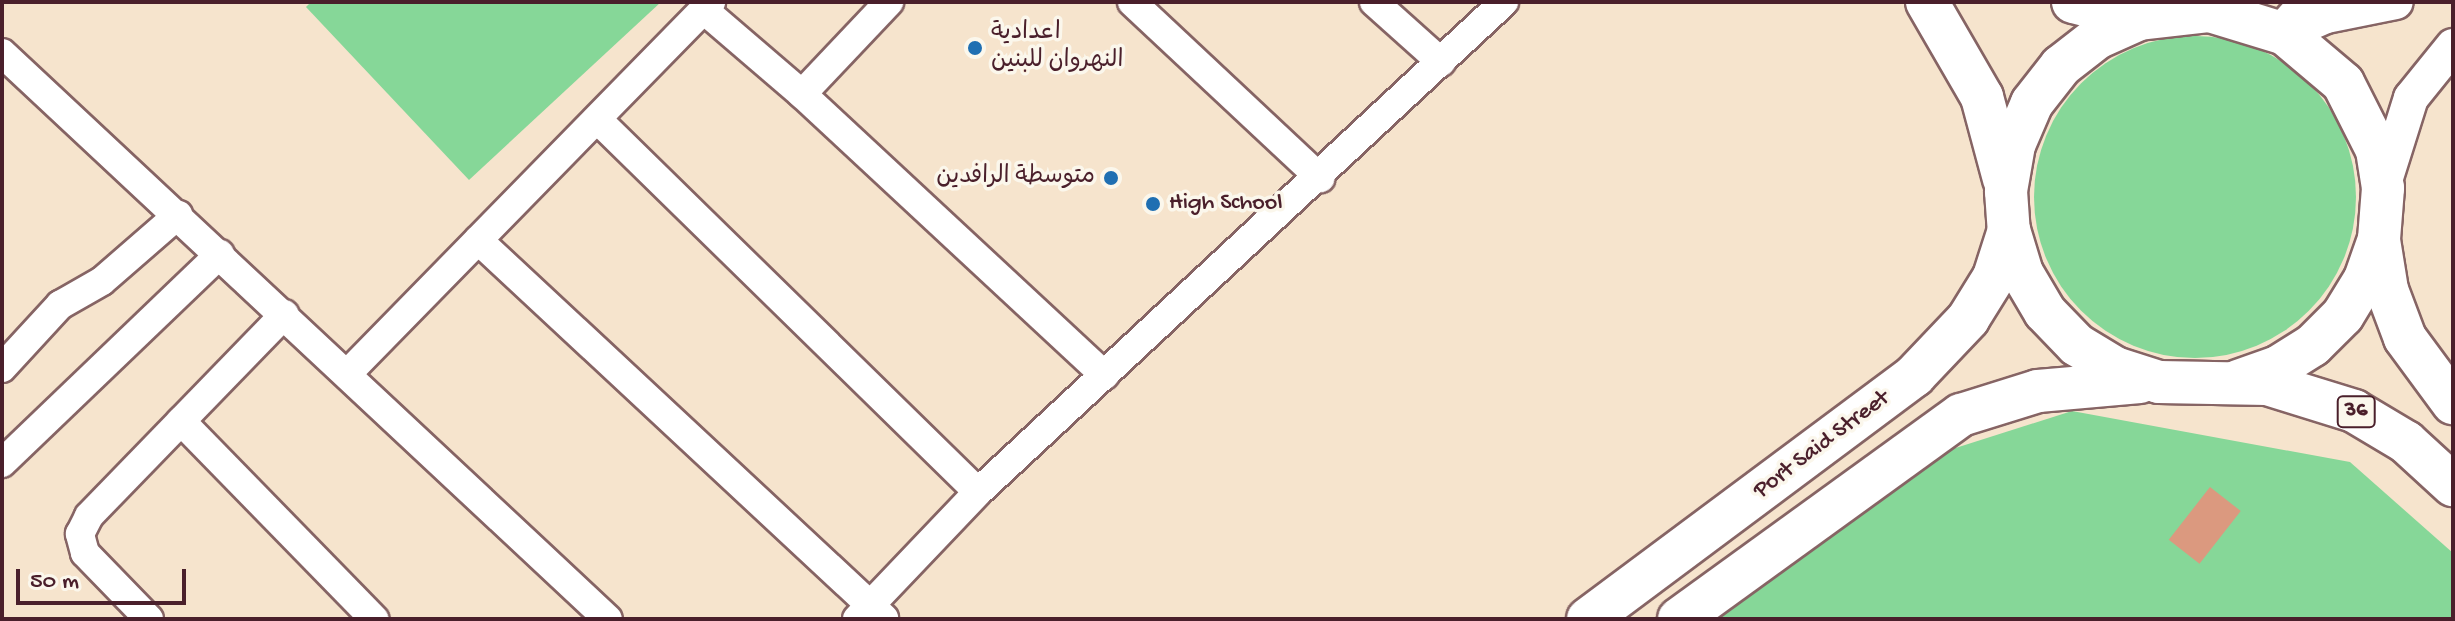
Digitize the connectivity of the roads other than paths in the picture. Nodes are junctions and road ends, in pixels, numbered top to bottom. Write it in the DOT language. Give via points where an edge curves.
graph roads {
  1 [pos="889,2"];
  2 [pos="1132,2"];
  3 [pos="1374,2"];
  4 [pos="1504,2"];
  5 [pos="1927,2"];
  6 [pos="2073,2"];
  7 [pos="2396,2"];
  8 [pos="708,6"];
  9 [pos="2162,11"];
  10 [pos="2289,22"];
  11 [pos="2453,46"];
  12 [pos="2,53"];
  13 [pos="1441,62"];
  14 [pos="802,94"];
  15 [pos="599,121"];
  16 [pos="1320,178"];
  17 [pos="2383,188"];
  18 [pos="2008,210"];
  19 [pos="178,215"];
  20 [pos="2379,239"];
  21 [pos="478,240"];
  22 [pos="220,254"];
  23 [pos="285,314"];
  24 [pos="2,368"];
  25 [pos="349,372"];
  26 [pos="1104,375"];
  27 [pos="2238,381"];
  28 [pos="2159,382"];
  29 [pos="2453,403"];
  30 [pos="181,421"];
  31 [pos="2,463"];
  32 [pos="2453,485"];
  33 [pos="978,492"];
  34 [pos="871,614"];
  35 [pos="149,619"];
  36 [pos="374,619"];
  37 [pos="608,619"];
  38 [pos="1588,619"];
  39 [pos="1679,619"];
  1 -- 14 [label="street"];
  2 -- 16 [label="street"];
  3 -- 13 [label="street"];
  4 -- 13 [label="street"];
  5 -- 18 [label="main road" via="1982,97"];
  6 -- 9 [label="main road"];
  7 -- 10 [label="street"];
  8 -- 14 [label="street"];
  8 -- 15 [label="street"];
  9 -- 10 [label="main road"];
  9 -- 18 [label="main road, Port Said Street" via="2097,38 2032,103 2014,145"];
  10 -- 17 [label="main road" via="2364,115"];
  11 -- 17 [label="street" via="2411,98 2391,147"];
  12 -- 19 [label="street"];
  13 -- 16 [label="street"];
  14 -- 26 [label="street"];
  15 -- 21 [label="street"];
  15 -- 33 [label="street"];
  16 -- 26 [label="street"];
  17 -- 20 [label="main road"];
  18 -- 28 [label="main road" via="2022,273 2077,345 2115,368"];
  18 -- 38 [label="main road, Port Said Street" via="1994,277 1968,319 1914,376"];
  19 -- 22 [label="street"];
  19 -- 24 [label="street" via="102,281 60,305"];
  20 -- 27 [label="main road" via="2365,279 2323,335 2278,367"];
  20 -- 29 [label="main road" via="2387,290 2405,338"];
  21 -- 25 [label="street"];
  21 -- 34 [label="street"];
  22 -- 23 [label="street"];
  22 -- 31 [label="street"];
  23 -- 25 [label="street"];
  23 -- 30 [label="street"];
  25 -- 37 [label="street"];
  26 -- 33 [label="street"];
  27 -- 28 [label="main road" via="2198,386"];
  27 -- 32 [label="main road, 36" via="2297,391 2354,411 2406,442"];
  28 -- 39 [label="main road" via="2051,388 1961,415"];
  30 -- 35 [label="street" via="89,516 80,534 85,553"];
  30 -- 36 [label="street"];
  33 -- 34 [label="street"];
}
